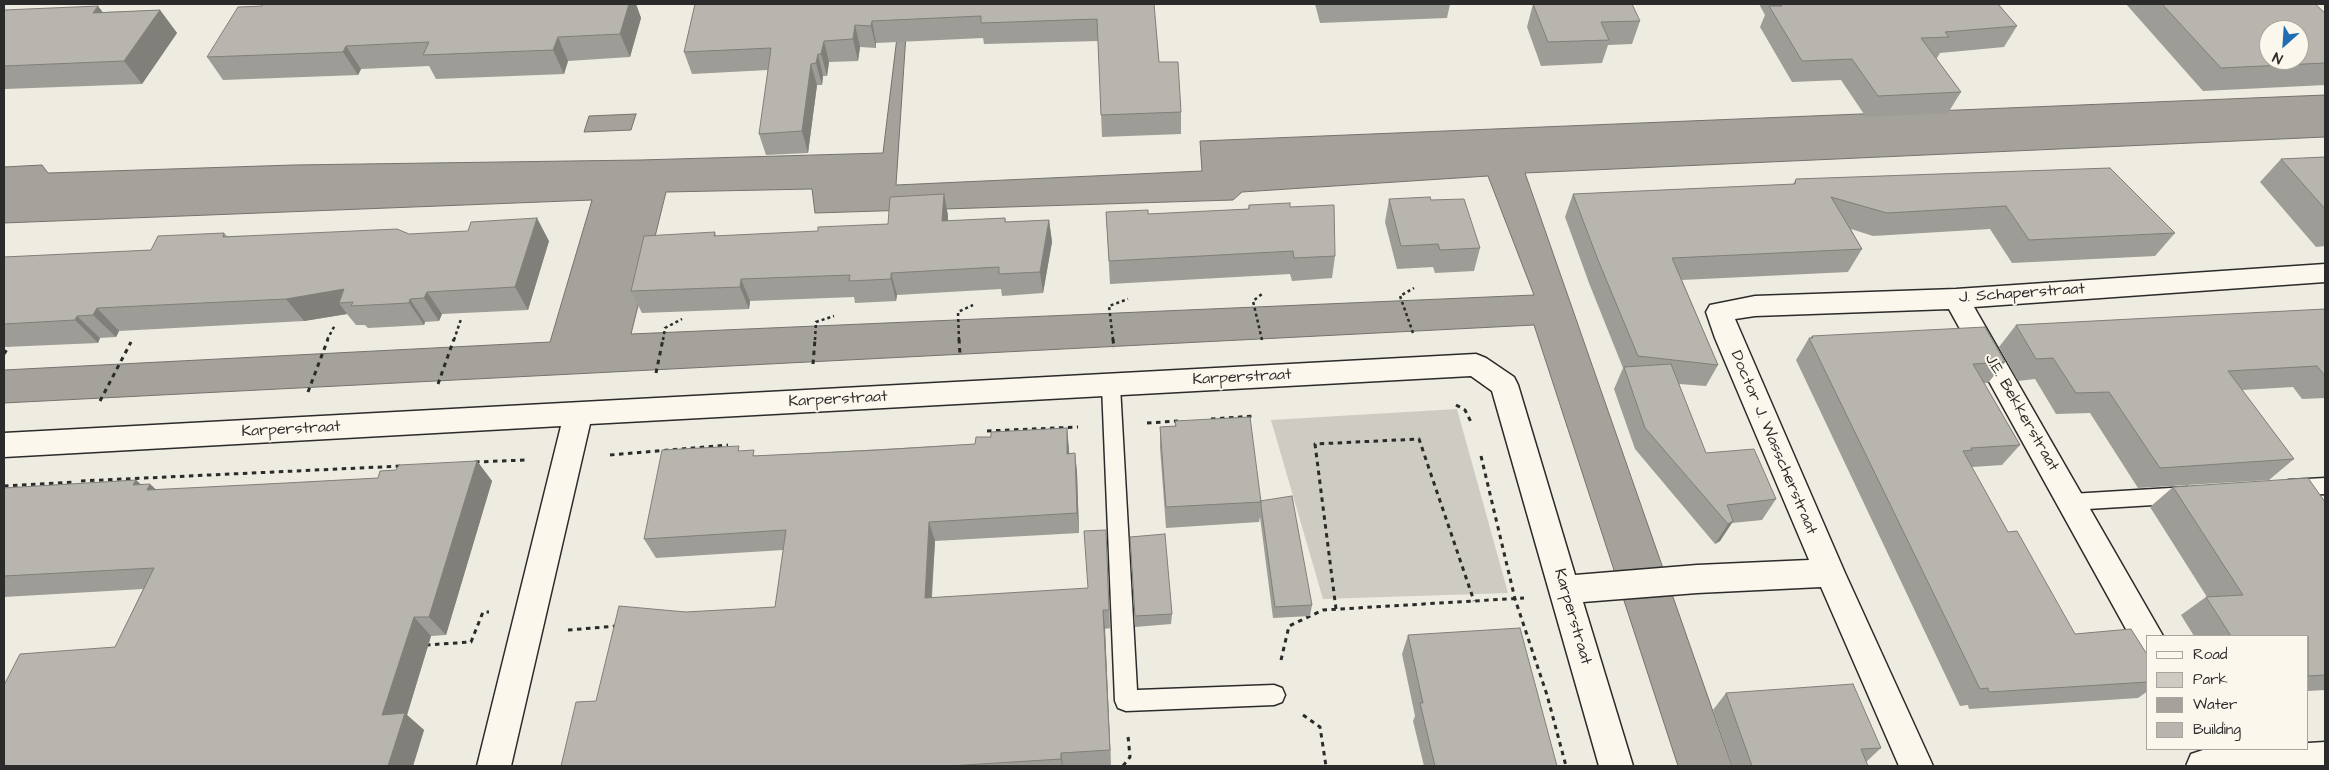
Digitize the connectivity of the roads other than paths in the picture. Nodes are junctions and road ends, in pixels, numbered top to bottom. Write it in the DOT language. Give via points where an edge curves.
graph roads {
  1 [pos="2325,273"];
  2 [pos="1956,299"];
  3 [pos="1719,312"];
  4 [pos="1112,386"];
  5 [pos="578,414"];
  6 [pos="4,445"];
  7 [pos="2325,486"];
  8 [pos="2266,490"];
  9 [pos="2208,493"];
  10 [pos="2071,502"];
  11 [pos="1830,573"];
  12 [pos="1564,590"];
  13 [pos="2146,635"];
  14 [pos="1274,695"];
  15 [pos="2325,758"];
  16 [pos="2210,760"];
  17 [pos="494,766"];
  18 [pos="1616,766"];
  19 [pos="1916,766"];
  1 -- 2 [label="street, J. Schaperstraat"];
  2 -- 3 [label="street, J. Schaperstraat" via="1754,306"];
  2 -- 10 [label="street, J.E. Bekkerstraat"];
  3 -- 11 [label="street, Doctor J. Wasscherstraat"];
  4 -- 5 [label="street, Karperstraat"];
  4 -- 12 [label="street, Karperstraat" via="1476,365 1504,385"];
  4 -- 14 [label="lane" via="1126,701"];
  5 -- 6 [label="street, Karperstraat"];
  5 -- 17 [label="street"];
  7 -- 8 [label="lane"];
  9 -- 10 [label="lane"];
  10 -- 13 [label="street, J.E. Bekkerstraat"];
  11 -- 12 [label="street"];
  11 -- 19 [label="street, Doctor J. Wasscherstraat"];
  12 -- 18 [label="street, Karperstraat"];
  15 -- 16 [label="street"];
}
